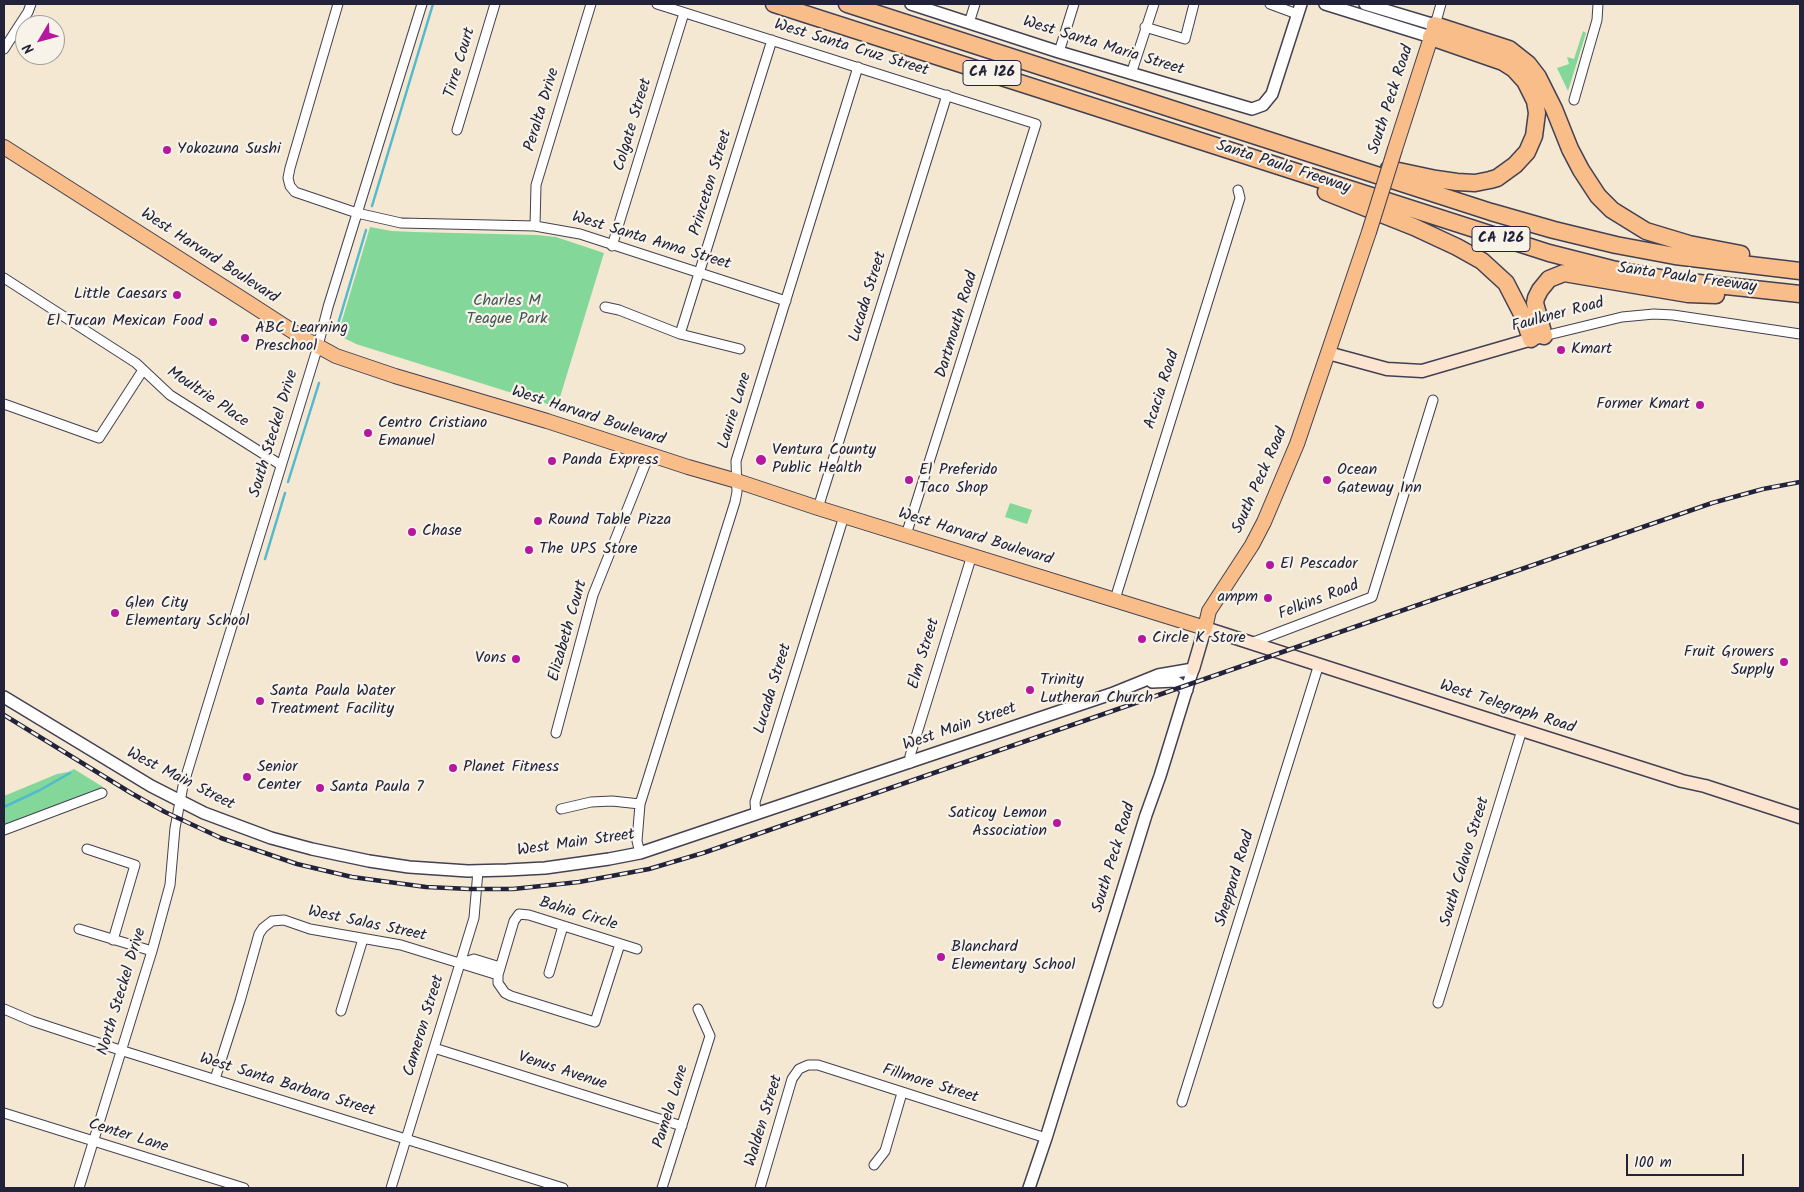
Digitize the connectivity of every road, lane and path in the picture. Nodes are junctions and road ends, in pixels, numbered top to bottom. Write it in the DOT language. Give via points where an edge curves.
graph roads {
  1 [pos="31,4"];
  2 [pos="338,4"];
  3 [pos="422,4"];
  4 [pos="495,4"];
  5 [pos="591,4"];
  6 [pos="657,4"];
  7 [pos="774,4"];
  8 [pos="847,4"];
  9 [pos="911,4"];
  10 [pos="975,4"];
  11 [pos="1074,4"];
  12 [pos="1154,4"];
  13 [pos="1194,4"];
  14 [pos="1270,4"];
  15 [pos="1325,4"];
  16 [pos="1366,4"];
  17 [pos="1441,4"];
  18 [pos="1598,4"];
  19 [pos="1299,9"];
  20 [pos="684,13"];
  21 [pos="969,23"];
  22 [pos="1145,27"];
  23 [pos="1433,31"];
  24 [pos="772,40"];
  25 [pos="4,49"];
  26 [pos="1059,52"];
  27 [pos="858,67"];
  28 [pos="1131,74"];
  29 [pos="947,95"];
  30 [pos="1574,100"];
  31 [pos="1036,124"];
  32 [pos="457,130"];
  33 [pos="1258,137"];
  34 [pos="1210,145"];
  35 [pos="4,146"];
  36 [pos="1238,190"];
  37 [pos="357,213"];
  38 [pos="535,226"];
  39 [pos="612,246"];
  40 [pos="1800,265"];
  41 [pos="1800,271"];
  42 [pos="699,273"];
  43 [pos="4,278"];
  44 [pos="1800,296"];
  45 [pos="786,300"];
  46 [pos="605,307"];
  47 [pos="680,334"];
  48 [pos="1800,334"];
  49 [pos="1538,337"];
  50 [pos="318,346"];
  51 [pos="740,349"];
  52 [pos="1328,353"];
  53 [pos="143,370"];
  54 [pos="1433,400"];
  55 [pos="4,404"];
  56 [pos="649,454"];
  57 [pos="281,465"];
  58 [pos="737,480"];
  59 [pos="818,508"];
  60 [pos="844,516"];
  61 [pos="906,535"];
  62 [pos="972,555"];
  63 [pos="1115,599"];
  64 [pos="1205,628"];
  65 [pos="1251,643"];
  66 [pos="1320,664"];
  67 [pos="1193,669"];
  68 [pos="1135,684"];
  69 [pos="1187,690"];
  70 [pos="4,697"];
  71 [pos="1522,730"];
  72 [pos="556,733"];
  73 [pos="910,763"];
  74 [pos="102,793"];
  75 [pos="181,801"];
  76 [pos="640,804"];
  77 [pos="561,809"];
  78 [pos="756,814"];
  79 [pos="1800,817"];
  80 [pos="4,830"];
  81 [pos="87,849"];
  82 [pos="640,853"];
  83 [pos="478,871"];
  84 [pos="563,926"];
  85 [pos="79,929"];
  86 [pos="364,939"];
  87 [pos="113,940"];
  88 [pos="620,944"];
  89 [pos="637,949"];
  90 [pos="152,951"];
  91 [pos="461,963"];
  92 [pos="499,971"];
  93 [pos="549,973"];
  94 [pos="1438,1003"];
  95 [pos="4,1009"];
  96 [pos="698,1009"];
  97 [pos="341,1011"];
  98 [pos="434,1048"];
  99 [pos="120,1050"];
  100 [pos="804,1066"];
  101 [pos="215,1079"];
  102 [pos="902,1093"];
  103 [pos="1182,1102"];
  104 [pos="4,1113"];
  105 [pos="682,1126"];
  106 [pos="1046,1138"];
  107 [pos="406,1139"];
  108 [pos="94,1142"];
  109 [pos="874,1165"];
  110 [pos="79,1188"];
  111 [pos="244,1188"];
  112 [pos="391,1188"];
  113 [pos="563,1188"];
  114 [pos="662,1188"];
  115 [pos="760,1188"];
  116 [pos="1029,1188"];
  1 -- 25 [label="street"];
  2 -- 37 [label="street" via="288,178 295,192"];
  3 -- 37 [label="street, South Steckel Drive"];
  4 -- 32 [label="street, Tirre Court"];
  5 -- 38 [label="street, Peralta Drive" via="536,185"];
  6 -- 20 [label="street, West Santa Cruz Street"];
  7 -- 34 [label="highway, Santa Paula Freeway / CA 126"];
  8 -- 33 [label="highway, Santa Paula Freeway / CA 126"];
  9 -- 21 [label="street, West Santa Maria Street"];
  10 -- 21 [label="street"];
  11 -- 26 [label="street"];
  12 -- 22 [label="street"];
  13 -- 22 [label="street" via="1185,39"];
  14 -- 19 [label="street"];
  15 -- 23 [label="street"];
  16 -- 23 [label="street"];
  17 -- 23 [label="street, South Peck Road"];
  18 -- 30 [label="street" via="1597,20"];
  19 -- 28 [label="street, West Santa Maria Street" via="1278,78 1263,105 1252,109"];
  20 -- 24 [label="street, West Santa Cruz Street"];
  20 -- 39 [label="street, Colgate Street"];
  21 -- 26 [label="street, West Santa Maria Street"];
  22 -- 28 [label="street"];
  23 -- 33 [label="highway" via="1503,62 1514,69 1531,91 1537,113 1531,145 1515,165 1497,178 1475,183 1436,180"];
  23 -- 40 [label="highway" via="1509,49 1528,64 1554,108 1586,180 1605,203 1628,221 1646,231 1689,244"];
  23 -- 52 [label="main road, South Peck Road, bridge"];
  24 -- 27 [label="street, West Santa Cruz Street"];
  24 -- 42 [label="street, Princeton Street"];
  26 -- 28 [label="street, West Santa Maria Street"];
  27 -- 29 [label="street, West Santa Cruz Street"];
  27 -- 45 [label="street, Laurie Lane"];
  29 -- 31 [label="street, West Santa Cruz Street"];
  29 -- 59 [label="street, Lucada Street"];
  31 -- 61 [label="street, Dartmouth Road"];
  33 -- 41 [label="highway, Santa Paula Freeway / CA 126" via="1491,212 1616,245 1675,256"];
  34 -- 44 [label="highway, Santa Paula Freeway / CA 126" via="1549,253 1671,280"];
  34 -- 49 [label="highway" via="1414,227 1471,254 1506,283"];
  35 -- 50 [label="main road, West Harvard Boulevard"];
  36 -- 63 [label="street, Acacia Road" via="1240,198"];
  37 -- 38 [label="street, West Santa Anna Street" via="401,223"];
  37 -- 50 [label="street, South Steckel Drive"];
  38 -- 39 [label="street, West Santa Anna Street" via="580,234"];
  39 -- 42 [label="street, West Santa Anna Street"];
  42 -- 45 [label="street, West Santa Anna Street"];
  42 -- 47 [label="street, Princeton Street"];
  43 -- 53 [label="street, Moultrie Place"];
  44 -- 49 [label="highway" via="1688,294 1564,273 1549,279 1536,298"];
  45 -- 58 [label="street, Laurie Lane" via="736,461"];
  46 -- 47 [label="street"];
  47 -- 51 [label="street"];
  48 -- 49 [label="street, Faulkner Road" via="1654,314 1622,317"];
  49 -- 52 [label="main road, Faulkner Road" via="1422,370 1387,369"];
  50 -- 56 [label="main road, West Harvard Boulevard" via="336,356 395,376"];
  50 -- 57 [label="street, South Steckel Drive"];
  52 -- 64 [label="main road, South Peck Road" via="1297,444 1268,513 1252,545 1209,611"];
  53 -- 55 [label="street, Moultrie Place" via="98,438"];
  53 -- 57 [label="street, Moultrie Place" via="170,395"];
  54 -- 65 [label="street, Felkins Road" via="1372,597"];
  56 -- 58 [label="main road, West Harvard Boulevard"];
  56 -- 72 [label="street, Elizabeth Court" via="593,595"];
  57 -- 75 [label="street, South Steckel Drive"];
  58 -- 59 [label="main road, West Harvard Boulevard"];
  58 -- 76 [label="street, Laurie Lane" via="735,502"];
  59 -- 60 [label="main road, West Harvard Boulevard"];
  60 -- 61 [label="main road, West Harvard Boulevard"];
  60 -- 78 [label="street, Lucada Street" via="755,802"];
  61 -- 62 [label="main road, West Harvard Boulevard"];
  62 -- 63 [label="main road, West Harvard Boulevard"];
  62 -- 73 [label="street, Elm Street"];
  63 -- 64 [label="main road, West Harvard Boulevard"];
  64 -- 65 [label="main road, West Telegraph Road"];
  64 -- 67 [label="main road, South Peck Road"];
  65 -- 66 [label="main road, West Telegraph Road"];
  66 -- 71 [label="main road, West Telegraph Road"];
  66 -- 103 [label="street, Sheppard Road"];
  67 -- 68 [label="street, West Main Street" via="1158,675"];
  67 -- 69 [label="street, South Peck Road"];
  68 -- 69 [label="street" via="1175,681"];
  68 -- 73 [label="street, West Main Street"];
  69 -- 106 [label="street, South Peck Road"];
  70 -- 75 [label="street, West Main Street" via="131,775"];
  71 -- 79 [label="main road, West Telegraph Road"];
  71 -- 94 [label="street, South Calavo Street"];
  73 -- 78 [label="street, West Main Street"];
  74 -- 80 [label="street"];
  75 -- 83 [label="street, West Main Street" via="242,828 312,850 410,868"];
  75 -- 90 [label="street, North Steckel Drive" via="170,885"];
  76 -- 77 [label="street" via="591,802"];
  76 -- 82 [label="street, Laurie Lane" via="637,841"];
  78 -- 82 [label="street, West Main Street"];
  81 -- 87 [label="street" via="135,865"];
  82 -- 83 [label="street, West Main Street" via="545,868"];
  83 -- 91 [label="street, Cameron Street" via="474,918"];
  84 -- 88 [label="street, Bahia Circle"];
  84 -- 92 [label="street, Bahia Circle" via="520,914 514,921"];
  84 -- 93 [label="street"];
  85 -- 87 [label="street"];
  86 -- 91 [label="street, West Salas Street" via="401,945"];
  86 -- 97 [label="street"];
  86 -- 101 [label="street, West Salas Street" via="310,929 284,920 268,923 259,934"];
  87 -- 90 [label="street"];
  88 -- 89 [label="street, Bahia Circle"];
  88 -- 92 [label="street, Bahia Circle" via="595,1022 512,996 498,983"];
  90 -- 99 [label="street, North Steckel Drive"];
  91 -- 92 [label="street, West Salas Street" via="474,959"];
  91 -- 98 [label="street, Cameron Street"];
  95 -- 99 [label="street, West Santa Barbara Street"];
  96 -- 105 [label="street, Pamela Lane" via="710,1036"];
  98 -- 105 [label="street, Venus Avenue"];
  98 -- 107 [label="street, Cameron Street"];
  99 -- 101 [label="street, West Santa Barbara Street"];
  99 -- 108 [label="street, North Steckel Drive"];
  100 -- 102 [label="street, Fillmore Street" via="818,1065"];
  100 -- 115 [label="street, Walden Street" via="794,1073"];
  101 -- 107 [label="street, West Santa Barbara Street"];
  102 -- 106 [label="street, Fillmore Street"];
  102 -- 109 [label="street" via="885,1151"];
  104 -- 108 [label="street, Center Lane"];
  105 -- 114 [label="street, Pamela Lane"];
  106 -- 116 [label="street, South Peck Road"];
  107 -- 112 [label="street, Cameron Street"];
  107 -- 113 [label="street, West Santa Barbara Street"];
  108 -- 110 [label="street, North Steckel Drive"];
  108 -- 111 [label="street, Center Lane"];
}
